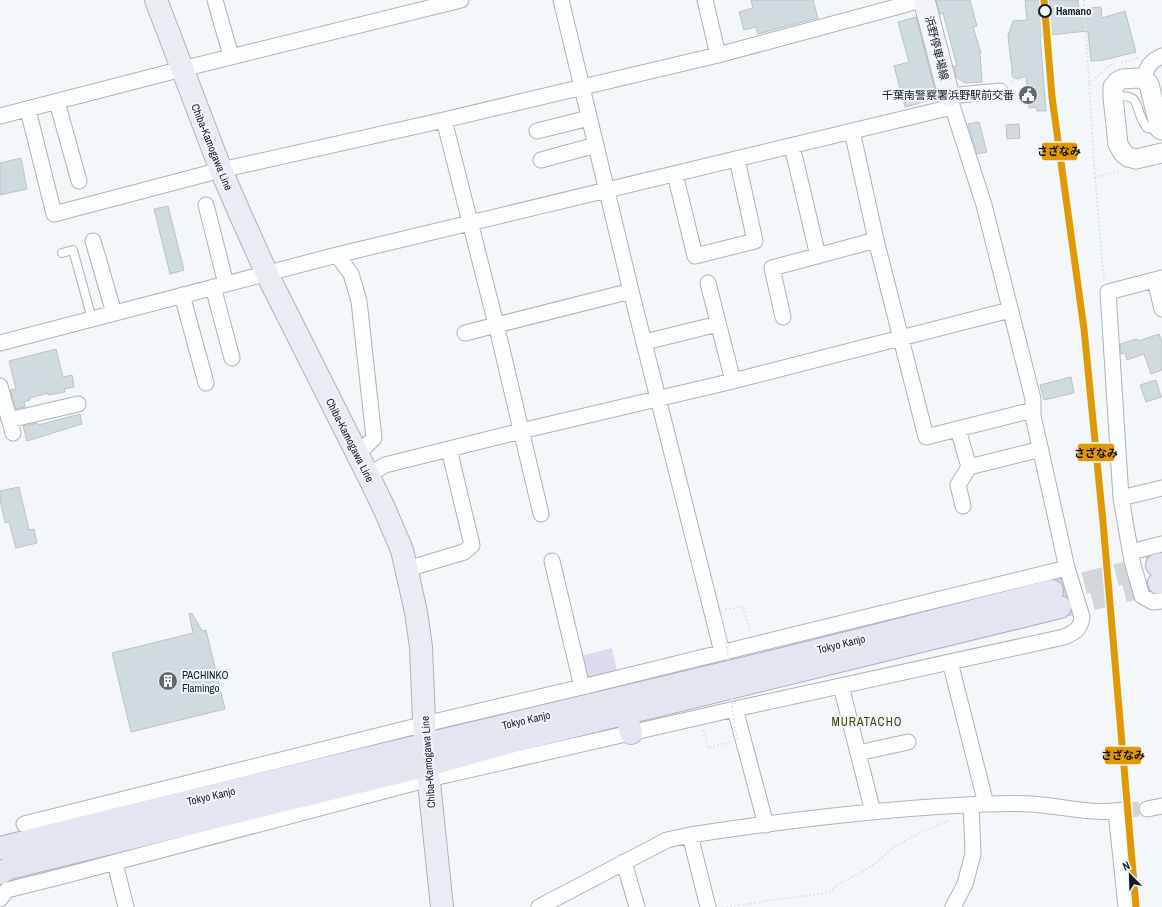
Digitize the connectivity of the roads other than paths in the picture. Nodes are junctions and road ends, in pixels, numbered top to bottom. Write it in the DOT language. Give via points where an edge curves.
graph roads {
  1 [pos="156,0"];
  2 [pos="215,0"];
  3 [pos="461,0"];
  4 [pos="561,0"];
  5 [pos="705,0"];
  6 [pos="923,0"];
  7 [pos="718,54"];
  8 [pos="231,56"];
  9 [pos="1162,56"];
  10 [pos="182,69"];
  11 [pos="1143,79"];
  12 [pos="582,86"];
  13 [pos="1000,90"];
  14 [pos="1113,97"];
  15 [pos="950,101"];
  16 [pos="57,102"];
  17 [pos="28,110"];
  18 [pos="0,116"];
  19 [pos="589,118"];
  20 [pos="444,120"];
  21 [pos="1161,129"];
  22 [pos="537,131"];
  23 [pos="852,131"];
  24 [pos="596,145"];
  25 [pos="792,146"];
  26 [pos="1154,154"];
  27 [pos="737,159"];
  28 [pos="541,160"];
  29 [pos="221,170"];
  30 [pos="674,174"];
  31 [pos="79,181"];
  32 [pos="607,191"];
  33 [pos="206,205"];
  34 [pos="469,224"];
  35 [pos="876,240"];
  36 [pos="93,241"];
  37 [pos="62,253"];
  38 [pos="337,255"];
  39 [pos="818,256"];
  40 [pos="266,274"];
  41 [pos="1158,279"];
  42 [pos="708,283"];
  43 [pos="220,285"];
  44 [pos="631,291"];
  45 [pos="182,295"];
  46 [pos="1162,309"];
  47 [pos="1010,310"];
  48 [pos="114,313"];
  49 [pos="783,317"];
  50 [pos="92,318"];
  51 [pos="496,324"];
  52 [pos="718,324"];
  53 [pos="465,333"];
  54 [pos="900,338"];
  55 [pos="645,342"];
  56 [pos="0,343"];
  57 [pos="232,358"];
  58 [pos="733,381"];
  59 [pos="206,383"];
  60 [pos="0,386"];
  61 [pos="659,399"];
  62 [pos="78,404"];
  63 [pos="1033,410"];
  64 [pos="958,429"];
  65 [pos="521,431"];
  66 [pos="449,449"];
  67 [pos="1041,449"];
  68 [pos="358,454"];
  69 [pos="968,467"];
  70 [pos="368,475"];
  71 [pos="1162,488"];
  72 [pos="1121,498"];
  73 [pos="963,506"];
  74 [pos="541,514"];
  75 [pos="1162,544"];
  76 [pos="1131,552"];
  77 [pos="552,561"];
  78 [pos="1067,568"];
  79 [pos="407,569"];
  80 [pos="1160,579"];
  81 [pos="722,652"];
  82 [pos="950,662"];
  83 [pos="841,686"];
  84 [pos="582,687"];
  85 [pos="736,709"];
  86 [pos="629,724"];
  87 [pos="425,734"];
  88 [pos="908,742"];
  89 [pos="858,753"];
  90 [pos="428,772"];
  91 [pos="975,805"];
  92 [pos="873,812"];
  93 [pos="24,824"];
  94 [pos="766,825"];
  95 [pos="158,831"];
  96 [pos="690,835"];
  97 [pos="0,848"];
  98 [pos="0,860"];
  99 [pos="115,862"];
  100 [pos="624,862"];
  101 [pos="0,873"];
  102 [pos="0,899"];
  103 [pos="126,907"];
  104 [pos="442,907"];
  105 [pos="539,907"];
  106 [pos="637,907"];
  107 [pos="708,907"];
  108 [pos="953,907"];
  109 [pos="1126,907"];
  1 -- 10 [label="main road, Chiba-Kamogawa Line"];
  2 -- 8 [label="street"];
  3 -- 8 [label="street"];
  4 -- 12 [label="street"];
  5 -- 7 [label="street"];
  6 -- 7 [label="street"];
  6 -- 15 [label="main road, 浜野停車場線"];
  7 -- 12 [label="street"];
  8 -- 10 [label="street"];
  9 -- 11 [label="street" via="1148,66"];
  10 -- 16 [label="street"];
  10 -- 29 [label="main road, Chiba-Kamogawa Line"];
  11 -- 14 [label="street" via="1122,79 1117,82 1113,87"];
  11 -- 21 [label="street" via="1149,84"];
  12 -- 19 [label="street"];
  12 -- 20 [label="street"];
  13 -- 15 [label="street"];
  14 -- 21 [label="lane" via="1132,97 1147,128"];
  14 -- 26 [label="street" via="1118,144 1124,153 1136,159"];
  15 -- 23 [label="street"];
  15 -- 47 [label="street" via="984,205"];
  16 -- 17 [label="street"];
  16 -- 31 [label="street"];
  17 -- 18 [label="street"];
  17 -- 29 [label="street" via="54,214"];
  19 -- 22 [label="street"];
  19 -- 24 [label="street"];
  20 -- 29 [label="street"];
  20 -- 34 [label="street"];
  21 -- 26 [label="street" via="1161,137"];
  23 -- 25 [label="street"];
  23 -- 35 [label="street"];
  24 -- 28 [label="street"];
  24 -- 32 [label="street"];
  25 -- 27 [label="street"];
  25 -- 39 [label="street"];
  27 -- 30 [label="street"];
  27 -- 30 [label="street" via="755,241 695,256"];
  29 -- 40 [label="main road, Chiba-Kamogawa Line"];
  30 -- 32 [label="street"];
  32 -- 34 [label="street"];
  32 -- 44 [label="street"];
  33 -- 43 [label="street"];
  34 -- 38 [label="street"];
  34 -- 51 [label="street"];
  35 -- 39 [label="street"];
  35 -- 54 [label="street"];
  36 -- 48 [label="street"];
  37 -- 50 [label="lane" via="74,250"];
  38 -- 40 [label="street"];
  38 -- 68 [label="street" via="351,274 359,301 374,438"];
  39 -- 49 [label="street" via="772,268"];
  40 -- 43 [label="street"];
  40 -- 68 [label="main road, Chiba-Kamogawa Line"];
  41 -- 46 [label="street"];
  41 -- 72 [label="street" via="1108,292"];
  42 -- 52 [label="street"];
  43 -- 45 [label="street"];
  43 -- 57 [label="street"];
  44 -- 51 [label="street"];
  44 -- 55 [label="street"];
  45 -- 48 [label="street"];
  45 -- 59 [label="street"];
  47 -- 54 [label="street"];
  47 -- 63 [label="street" via="1033,399"];
  48 -- 50 [label="street"];
  50 -- 56 [label="street"];
  51 -- 53 [label="street"];
  51 -- 65 [label="street"];
  52 -- 55 [label="street"];
  52 -- 58 [label="street"];
  54 -- 58 [label="street"];
  54 -- 64 [label="street" via="926,437"];
  55 -- 61 [label="street"];
  58 -- 61 [label="street"];
  60 -- 62 [label="street" via="11,426"];
  61 -- 65 [label="street"];
  61 -- 81 [label="street"];
  63 -- 64 [label="street"];
  63 -- 67 [label="street"];
  64 -- 69 [label="street"];
  65 -- 66 [label="street"];
  65 -- 74 [label="street"];
  66 -- 70 [label="street" via="385,465"];
  66 -- 79 [label="street" via="472,545 464,552"];
  67 -- 69 [label="street"];
  67 -- 78 [label="street"];
  68 -- 70 [label="main road, Chiba-Kamogawa Line"];
  69 -- 73 [label="street" via="958,485"];
  70 -- 79 [label="main road, Chiba-Kamogawa Line" via="402,550"];
  71 -- 72 [label="street"];
  72 -- 76 [label="street"];
  75 -- 76 [label="street"];
  76 -- 80 [label="street" via="1142,596 1153,602"];
  77 -- 84 [label="street"];
  78 -- 81 [label="street"];
  78 -- 82 [label="street" via="1082,617 1081,624 1075,632 1064,637"];
  79 -- 87 [label="main road, Chiba-Kamogawa Line" via="421,647"];
  81 -- 84 [label="street"];
  82 -- 83 [label="street"];
  82 -- 91 [label="street"];
  83 -- 85 [label="street"];
  83 -- 89 [label="street"];
  84 -- 87 [label="street" via="479,711"];
  85 -- 86 [label="street"];
  85 -- 94 [label="street"];
  86 -- 87 [label="highway, Tokyo Kanjo" via="1056,599 720,674"];
  86 -- 90 [label="highway, Tokyo Kanjo" via="520,739"];
  87 -- 90 [label="main road, Chiba-Kamogawa Line"];
  87 -- 93 [label="street" via="379,735"];
  87 -- 97 [label="highway, Tokyo Kanjo"];
  88 -- 89 [label="street"];
  89 -- 92 [label="street"];
  90 -- 95 [label="highway, Tokyo Kanjo"];
  90 -- 99 [label="street" via="390,789"];
  90 -- 104 [label="main road, Chiba-Kamogawa Line"];
  91 -- 92 [label="street"];
  91 -- 108 [label="street" via="973,854 965,884"];
  91 -- 109 [label="street" via="1030,804 1083,811 1120,811"];
  92 -- 94 [label="street"];
  94 -- 96 [label="street"];
  95 -- 98 [label="highway, Tokyo Kanjo" via="91,838"];
  95 -- 101 [label="highway, Tokyo Kanjo" via="9,868"];
  96 -- 100 [label="street" via="667,840"];
  96 -- 107 [label="street"];
  99 -- 102 [label="street" via="7,890"];
  99 -- 103 [label="street"];
  100 -- 105 [label="street"];
  100 -- 106 [label="street"];
}
